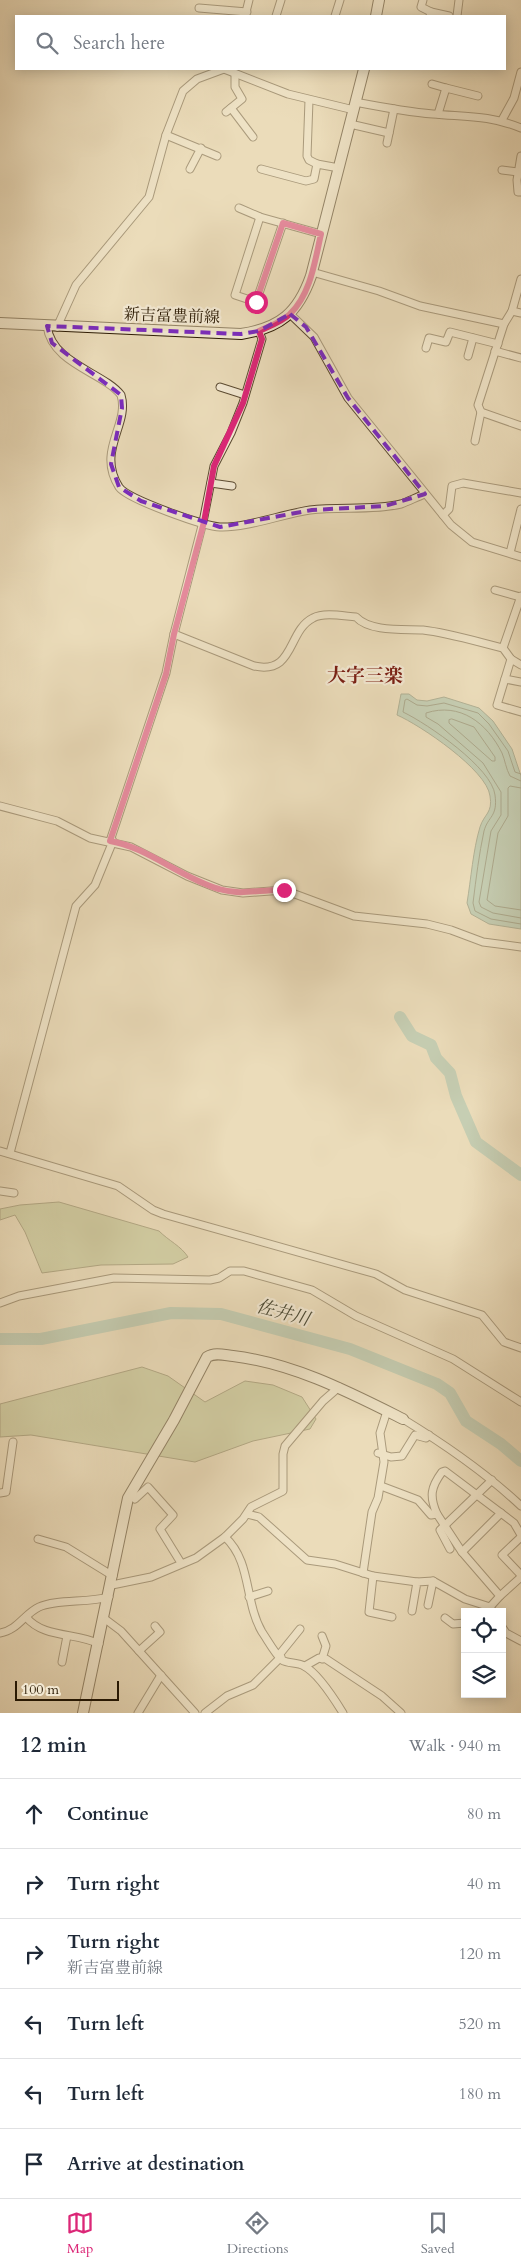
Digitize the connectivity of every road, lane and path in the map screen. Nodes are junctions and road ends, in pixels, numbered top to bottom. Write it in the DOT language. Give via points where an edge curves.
graph roads {
  1 [pos="249,0"];
  2 [pos="281,0"];
  3 [pos="340,0"];
  4 [pos="380,0"];
  5 [pos="423,0"];
  6 [pos="459,0"];
  7 [pos="199,8"];
  8 [pos="226,10"];
  9 [pos="246,14"];
  10 [pos="431,14"];
  11 [pos="234,15"];
  12 [pos="276,15"];
  13 [pos="335,15"];
  14 [pos="376,15"];
  15 [pos="457,15"];
  16 [pos="221,70"];
  17 [pos="226,70"];
  18 [pos="364,70"];
  19 [pos="521,72"];
  20 [pos="236,74"];
  21 [pos="432,84"];
  22 [pos="446,88"];
  23 [pos="478,96"];
  24 [pos="309,100"];
  25 [pos="355,106"];
  26 [pos="394,109"];
  27 [pos="438,114"];
  28 [pos="502,120"];
  29 [pos="350,124"];
  30 [pos="521,128"];
  31 [pos="389,133"];
  32 [pos="166,134"];
  33 [pos="253,137"];
  34 [pos="387,143"];
  35 [pos="201,148"];
  36 [pos="217,156"];
  37 [pos="521,156"];
  38 [pos="317,164"];
  39 [pos="340,168"];
  40 [pos="190,169"];
  41 [pos="261,169"];
  42 [pos="502,170"];
  43 [pos="518,172"];
  44 [pos="521,192"];
  45 [pos="239,208"];
  46 [pos="260,217"];
  47 [pos="283,223"];
  48 [pos="321,234"];
  49 [pos="312,272"];
  50 [pos="521,278"];
  51 [pos="512,311"];
  52 [pos="521,313"];
  53 [pos="290,314"];
  54 [pos="0,323"];
  55 [pos="504,324"];
  56 [pos="52,326"];
  57 [pos="259,331"];
  58 [pos="472,338"];
  59 [pos="426,348"];
  60 [pos="497,348"];
  61 [pos="468,356"];
  62 [pos="521,358"];
  63 [pos="220,387"];
  64 [pos="245,395"];
  65 [pos="481,412"];
  66 [pos="521,426"];
  67 [pos="475,441"];
  68 [pos="211,483"];
  69 [pos="232,486"];
  70 [pos="521,493"];
  71 [pos="425,494"];
  72 [pos="521,509"];
  73 [pos="443,515"];
  74 [pos="204,522"];
  75 [pos="510,553"];
  76 [pos="521,557"];
  77 [pos="496,590"];
  78 [pos="521,596"];
  79 [pos="174,634"];
  80 [pos="504,648"];
  81 [pos="511,659"];
  82 [pos="521,665"];
  83 [pos="505,679"];
  84 [pos="521,682"];
  85 [pos="521,712"];
  86 [pos="0,806"];
  87 [pos="111,841"];
  88 [pos="521,947"];
  89 [pos="0,1151"];
  90 [pos="10,1153"];
  91 [pos="0,1191"];
  92 [pos="14,1193"];
  93 [pos="0,1303"];
  94 [pos="521,1348"];
  95 [pos="339,1388"];
  96 [pos="521,1402"];
  97 [pos="387,1411"];
  98 [pos="403,1419"];
  99 [pos="429,1435"];
  100 [pos="13,1442"];
  101 [pos="380,1454"];
  102 [pos="492,1480"];
  103 [pos="380,1486"];
  104 [pos="0,1493"];
  105 [pos="130,1494"];
  106 [pos="477,1495"];
  107 [pos="521,1506"];
  108 [pos="501,1513"];
  109 [pos="247,1514"];
  110 [pos="436,1514"];
  111 [pos="444,1526"];
  112 [pos="521,1536"];
  113 [pos="225,1537"];
  114 [pos="38,1539"];
  115 [pos="450,1549"];
  116 [pos="462,1552"];
  117 [pos="181,1563"];
  118 [pos="363,1573"];
  119 [pos="373,1576"];
  120 [pos="521,1576"];
  121 [pos="112,1580"];
  122 [pos="434,1581"];
  123 [pos="417,1582"];
  124 [pos="268,1591"];
  125 [pos="109,1596"];
  126 [pos="500,1596"];
  127 [pos="249,1597"];
  128 [pos="428,1605"];
  129 [pos="486,1608"];
  130 [pos="492,1608"];
  131 [pos="412,1611"];
  132 [pos="26,1617"];
  133 [pos="392,1617"];
  134 [pos="445,1618"];
  135 [pos="105,1619"];
  136 [pos="461,1624"];
  137 [pos="154,1626"];
  138 [pos="300,1629"];
  139 [pos="0,1633"];
  140 [pos="506,1633"];
  141 [pos="67,1636"];
  142 [pos="322,1636"];
  143 [pos="521,1641"];
  144 [pos="100,1644"];
  145 [pos="139,1651"];
  146 [pos="280,1656"];
  147 [pos="322,1658"];
  148 [pos="62,1662"];
  149 [pos="305,1666"];
  150 [pos="161,1675"];
  151 [pos="84,1713"];
  152 [pos="138,1713"];
  153 [pos="195,1713"];
  154 [pos="205,1713"];
  155 [pos="343,1713"];
  156 [pos="401,1713"];
  1 -- 9 [label="street"];
  2 -- 12 [label="street"];
  3 -- 13 [label="street"];
  4 -- 14 [label="street"];
  5 -- 10 [label="street" via="421,7"];
  6 -- 15 [label="street"];
  7 -- 8 [label="street"];
  8 -- 9 [label="street"];
  8 -- 11 [label="street"];
  16 -- 32 [label="street" via="197,79 183,90"];
  17 -- 20 [label="street"];
  18 -- 25 [label="street, 新吉富豊前線"];
  19 -- 28 [label="street" via="514,98"];
  20 -- 24 [label="street"];
  20 -- 33 [label="street" via="235,87 242,98 228,110"];
  21 -- 22 [label="street"];
  22 -- 23 [label="street"];
  22 -- 27 [label="street"];
  24 -- 25 [label="street"];
  24 -- 38 [label="street" via="307,156"];
  25 -- 26 [label="street"];
  25 -- 29 [label="street, 新吉富豊前線"];
  26 -- 27 [label="street"];
  26 -- 31 [label="street"];
  27 -- 28 [label="street"];
  28 -- 30 [label="street"];
  29 -- 31 [label="street"];
  29 -- 39 [label="street, 新吉富豊前線"];
  31 -- 34 [label="street"];
  32 -- 35 [label="street"];
  32 -- 56 [label="street" via="149,197 76,285"];
  35 -- 36 [label="street"];
  35 -- 40 [label="street"];
  37 -- 43 [label="street"];
  38 -- 39 [label="street"];
  38 -- 41 [label="street" via="312,181"];
  39 -- 48 [label="street, 新吉富豊前線"];
  42 -- 43 [label="street"];
  43 -- 44 [label="street" via="518,192"];
  45 -- 46 [label="street"];
  46 -- 47 [label="street"];
  46 -- 47 [label="street" via="234,295 256,302"];
  47 -- 48 [label="street"];
  48 -- 49 [label="street, 新吉富豊前線"];
  49 -- 53 [label="street, 新吉富豊前線" via="303,296"];
  49 -- 55 [label="street" via="379,290 420,306"];
  50 -- 51 [label="street"];
  51 -- 52 [label="street"];
  51 -- 55 [label="street"];
  53 -- 57 [label="street, 新吉富豊前線"];
  53 -- 71 [label="street" via="314,337 348,398"];
  54 -- 56 [label="street, 新吉富豊前線"];
  55 -- 60 [label="street"];
  56 -- 57 [label="street, 新吉富豊前線" via="241,334"];
  56 -- 74 [label="street" via="52,343 80,368 121,396 122,412 110,455 119,487 130,496 158,508"];
  57 -- 64 [label="street" via="262,339"];
  58 -- 59 [label="street" via="450,332 446,342 429,338"];
  58 -- 60 [label="street"];
  58 -- 61 [label="street"];
  60 -- 62 [label="street"];
  60 -- 65 [label="street" via="478,405"];
  63 -- 64 [label="street"];
  64 -- 68 [label="street" via="214,466"];
  65 -- 66 [label="street"];
  65 -- 67 [label="street"];
  68 -- 69 [label="street"];
  68 -- 74 [label="street"];
  70 -- 73 [label="street" via="463,483 452,486 449,509"];
  71 -- 73 [label="street"];
  71 -- 74 [label="street" via="402,503 312,510 230,527 209,526"];
  72 -- 75 [label="street"];
  73 -- 75 [label="street" via="472,542"];
  74 -- 79 [label="street"];
  75 -- 76 [label="street"];
  77 -- 78 [label="street"];
  78 -- 80 [label="street"];
  79 -- 80 [label="street" via="254,666 264,667 275,665 286,657 302,627 319,616 356,617 362,624 408,632 422,630"];
  79 -- 87 [label="street" via="165,678"];
  80 -- 81 [label="street"];
  81 -- 82 [label="street"];
  81 -- 83 [label="street"];
  83 -- 84 [label="street"];
  83 -- 85 [label="street" via="497,705"];
  86 -- 87 [label="street" via="42,816 90,838"];
  87 -- 88 [label="street" via="132,847 222,890 243,893 284,890 347,914 428,924 483,942"];
  87 -- 90 [label="street" via="95,885 76,906"];
  89 -- 90 [label="street"];
  90 -- 94 [label="street" via="118,1186 163,1214 376,1274 405,1290 482,1315 504,1342"];
  91 -- 92 [label="street"];
  93 -- 96 [label="street" via="19,1296 114,1278 210,1280 230,1271 244,1271 312,1290 356,1316 454,1359"];
  95 -- 97 [label="street"];
  95 -- 105 [label="street" via="254,1358 209,1355"];
  95 -- 109 [label="street" via="323,1401 285,1446 283,1491 256,1503"];
  97 -- 98 [label="street"];
  97 -- 101 [label="street" via="380,1433"];
  98 -- 99 [label="street"];
  99 -- 101 [label="street" via="426,1438 412,1437 402,1456"];
  99 -- 102 [label="street"];
  100 -- 104 [label="street" via="6,1492"];
  101 -- 103 [label="street" via="384,1462"];
  102 -- 106 [label="street"];
  102 -- 107 [label="street"];
  103 -- 110 [label="street" via="418,1500 430,1515"];
  103 -- 118 [label="street" via="372,1512"];
  105 -- 117 [label="street" via="135,1499 148,1487 173,1516 160,1529"];
  105 -- 121 [label="street"];
  106 -- 108 [label="street"];
  106 -- 110 [label="street" via="442,1472 432,1486"];
  106 -- 111 [label="street"];
  108 -- 112 [label="street" via="514,1523"];
  108 -- 116 [label="street"];
  109 -- 113 [label="street"];
  109 -- 118 [label="street" via="254,1514 307,1560"];
  110 -- 111 [label="street"];
  111 -- 115 [label="street" via="440,1530"];
  111 -- 116 [label="street"];
  112 -- 120 [label="street" via="502,1555"];
  113 -- 117 [label="street" via="196,1558"];
  113 -- 127 [label="street" via="244,1564"];
  114 -- 121 [label="street" via="66,1547"];
  116 -- 126 [label="street"];
  117 -- 121 [label="street" via="151,1577"];
  118 -- 119 [label="street"];
  119 -- 123 [label="street"];
  119 -- 133 [label="street" via="369,1612"];
  120 -- 126 [label="street"];
  121 -- 125 [label="street"];
  122 -- 123 [label="street"];
  122 -- 128 [label="street"];
  122 -- 129 [label="street"];
  123 -- 131 [label="street"];
  124 -- 127 [label="street"];
  125 -- 132 [label="street" via="92,1602 49,1604 38,1607"];
  125 -- 135 [label="street"];
  126 -- 130 [label="street"];
  127 -- 146 [label="street" via="262,1632"];
  132 -- 139 [label="street" via="15,1627"];
  132 -- 141 [label="street" via="32,1624"];
  134 -- 136 [label="street" via="453,1624"];
  135 -- 144 [label="street"];
  135 -- 145 [label="street"];
  137 -- 145 [label="street" via="160,1632"];
  138 -- 146 [label="street"];
  140 -- 143 [label="street"];
  141 -- 144 [label="street" via="90,1638"];
  141 -- 148 [label="street"];
  142 -- 147 [label="street" via="326,1646"];
  144 -- 151 [label="street"];
  145 -- 150 [label="street"];
  146 -- 149 [label="street"];
  146 -- 154 [label="street" via="253,1685 227,1696"];
  147 -- 149 [label="street"];
  147 -- 156 [label="street" via="360,1680"];
  149 -- 155 [label="street" via="331,1694"];
  150 -- 152 [label="street"];
  150 -- 153 [label="street"];
}
